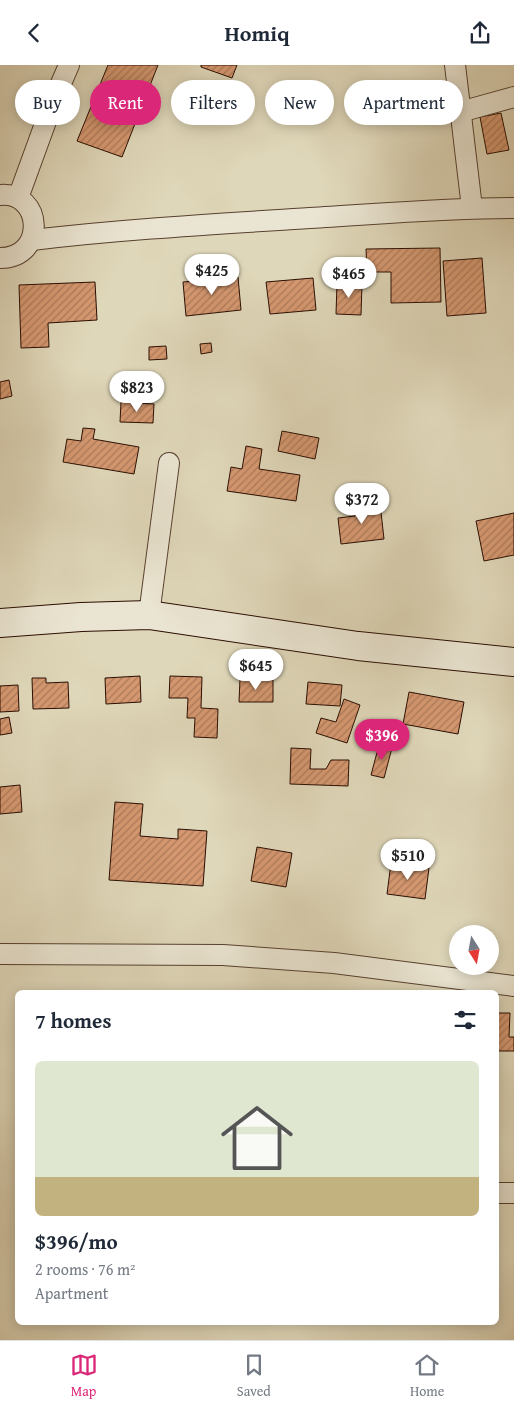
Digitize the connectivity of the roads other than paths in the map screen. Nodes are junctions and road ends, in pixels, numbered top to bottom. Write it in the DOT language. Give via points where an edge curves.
graph roads {
  1 [pos="69,65"];
  2 [pos="455,65"];
  3 [pos="457,80"];
  4 [pos="514,97"];
  5 [pos="463,111"];
  6 [pos="462,125"];
  7 [pos="9,196"];
  8 [pos="472,208"];
  9 [pos="514,208"];
  10 [pos="32,240"];
  11 [pos="0,258"];
  12 [pos="169,463"];
  13 [pos="149,615"];
  14 [pos="0,623"];
  15 [pos="514,662"];
  16 [pos="0,954"];
  17 [pos="514,986"];
  18 [pos="499,1193"];
  19 [pos="514,1193"];
  1 -- 7 [label="street"];
  2 -- 3 [label="street"];
  4 -- 5 [label="street"];
  6 -- 8 [label="street"];
  7 -- 10 [label="street" via="30,209 34,219"];
  8 -- 9 [label="street"];
  8 -- 10 [label="street" via="114,231"];
  10 -- 11 [label="street" via="18,254"];
  12 -- 13 [label="street"];
  13 -- 14 [label="street"];
  13 -- 15 [label="street" via="358,647"];
  16 -- 17 [label="street" via="223,955 334,963"];
  18 -- 19 [label="street"];
}
